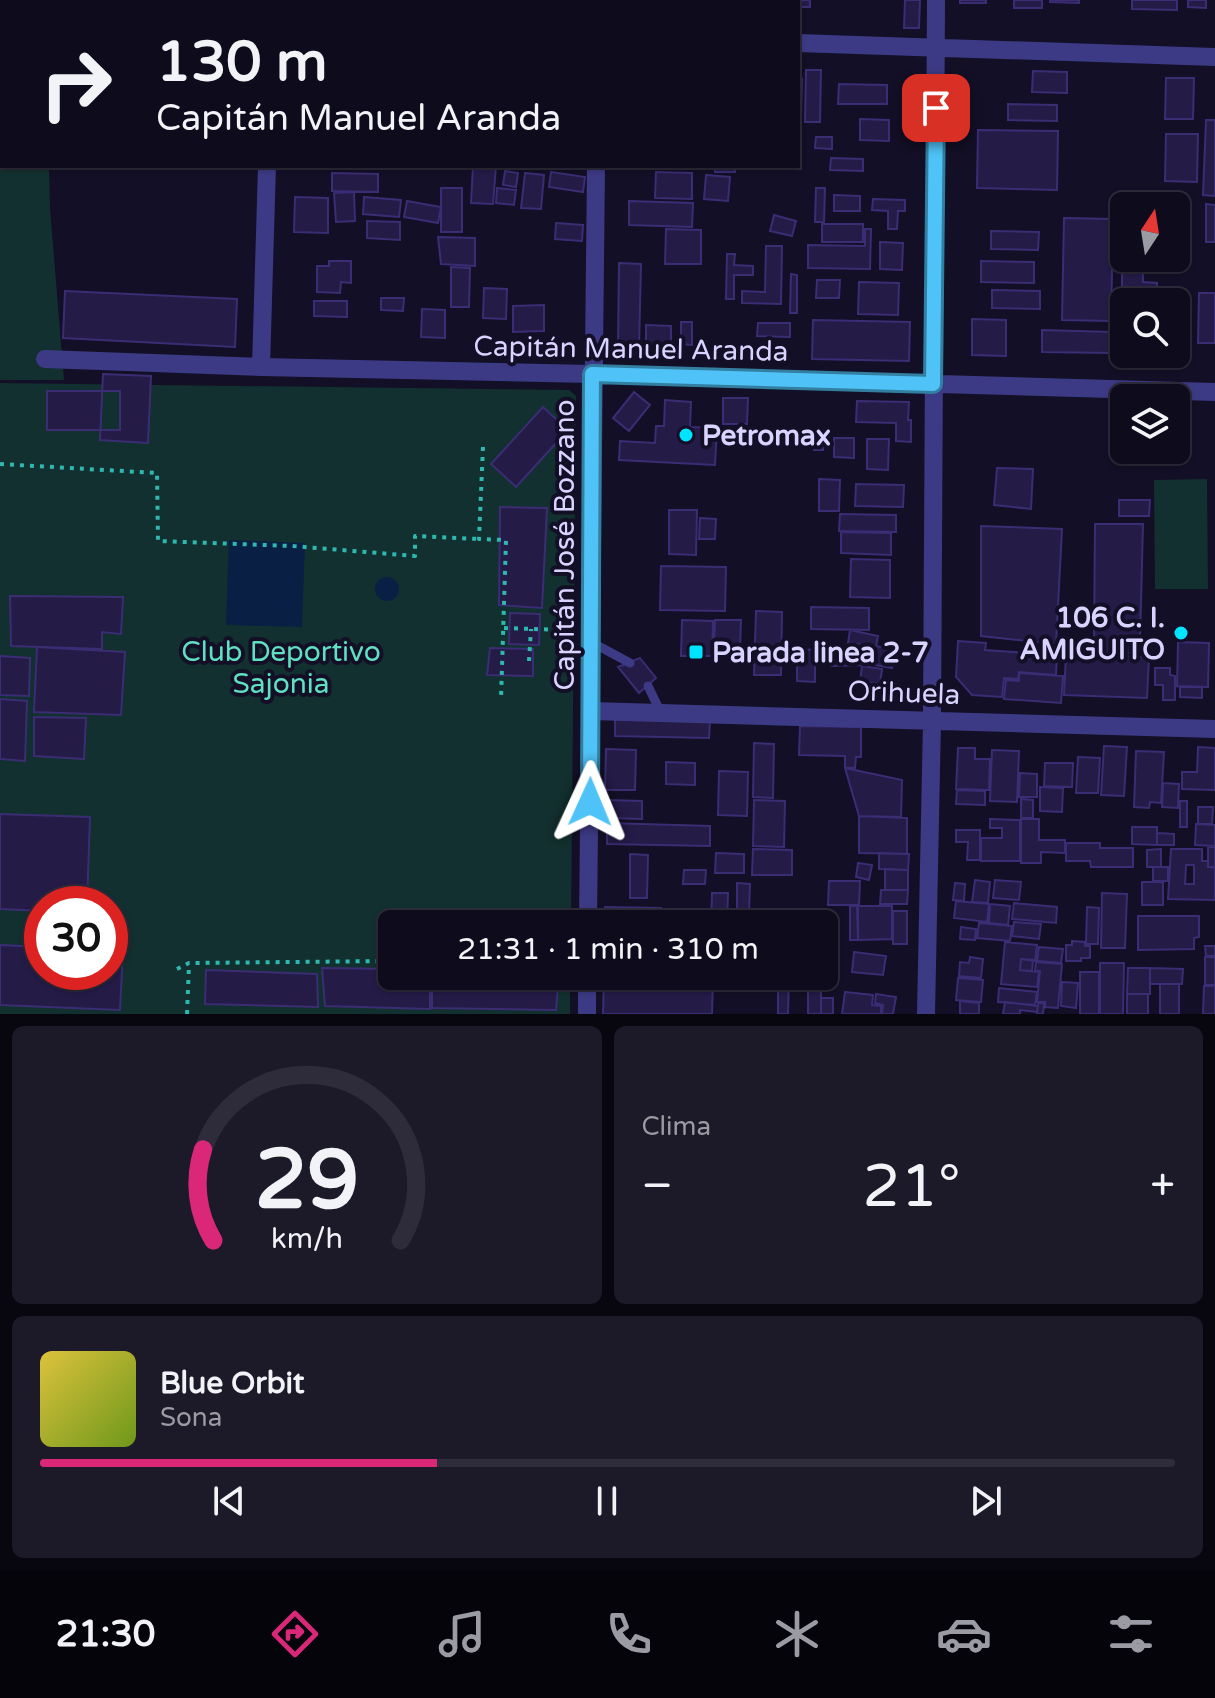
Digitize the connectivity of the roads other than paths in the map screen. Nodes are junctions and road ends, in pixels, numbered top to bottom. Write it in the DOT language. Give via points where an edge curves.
graph roads {
  1 [pos="936,0"];
  2 [pos="800,43"];
  3 [pos="936,47"];
  4 [pos="1215,57"];
  5 [pos="267,168"];
  6 [pos="596,168"];
  7 [pos="45,359"];
  8 [pos="261,367"];
  9 [pos="592,374"];
  10 [pos="933,384"];
  11 [pos="1215,392"];
  12 [pos="591,642"];
  13 [pos="630,663"];
  14 [pos="648,686"];
  15 [pos="591,711"];
  16 [pos="661,713"];
  17 [pos="932,721"];
  18 [pos="1215,729"];
  19 [pos="588,910"];
  20 [pos="587,990"];
  21 [pos="587,1014"];
  22 [pos="926,1014"];
  1 -- 3 [label="street"];
  2 -- 3 [label="street"];
  3 -- 4 [label="street"];
  3 -- 10 [label="street"];
  5 -- 8 [label="street"];
  6 -- 9 [label="street, Capitán José Bozzano"];
  7 -- 8 [label="street, Capitán Manuel Aranda"];
  8 -- 9 [label="street, Capitán Manuel Aranda"];
  9 -- 10 [label="street, Capitán Manuel Aranda"];
  9 -- 12 [label="street, Capitán José Bozzano"];
  10 -- 11 [label="street, Capitán Manuel Aranda"];
  10 -- 17 [label="street"];
  12 -- 13 [label="lane"];
  12 -- 15 [label="street, Capitán José Bozzano"];
  14 -- 16 [label="lane"];
  15 -- 16 [label="street, Orihuela"];
  15 -- 19 [label="street, Capitán José Bozzano"];
  16 -- 17 [label="street, Orihuela"];
  17 -- 18 [label="street, Orihuela"];
  17 -- 22 [label="street"];
  20 -- 21 [label="street"];
}
